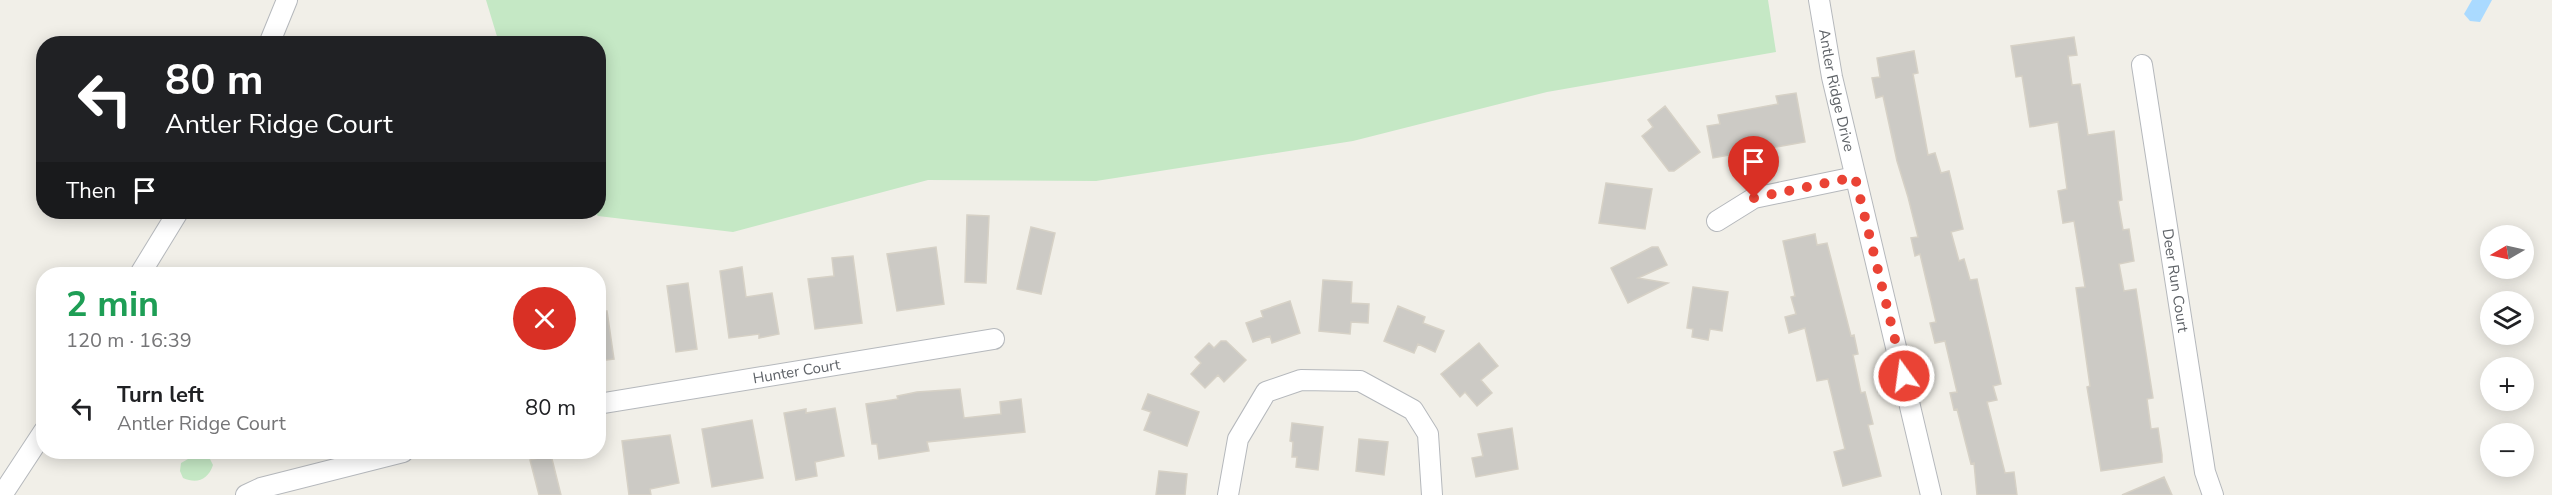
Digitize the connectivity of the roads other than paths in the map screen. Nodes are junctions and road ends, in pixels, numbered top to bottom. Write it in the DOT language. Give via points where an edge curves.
graph roads {
  1 [pos="287,0"];
  2 [pos="1819,0"];
  3 [pos="272,36"];
  4 [pos="2142,65"];
  5 [pos="1855,177"];
  6 [pos="174,219"];
  7 [pos="1717,221"];
  8 [pos="144,267"];
  9 [pos="994,339"];
  10 [pos="606,403"];
  11 [pos="36,443"];
  12 [pos="375,459"];
  13 [pos="2,495"];
  14 [pos="246,495"];
  15 [pos="1228,495"];
  16 [pos="1432,495"];
  17 [pos="1931,495"];
  18 [pos="2213,495"];
  1 -- 3 [label="street"];
  2 -- 5 [label="street, Antler Ridge Drive"];
  4 -- 18 [label="street, Deer Run Court" via="2205,472"];
  5 -- 7 [label="street" via="1754,198"];
  5 -- 17 [label="street, Antler Ridge Drive"];
  6 -- 8 [label="street"];
  9 -- 10 [label="street, Hunter Court"];
  11 -- 13 [label="street"];
  12 -- 14 [label="street"];
  15 -- 16 [label="street" via="1238,439 1266,392 1301,380 1360,381 1413,410 1428,434"];
}
